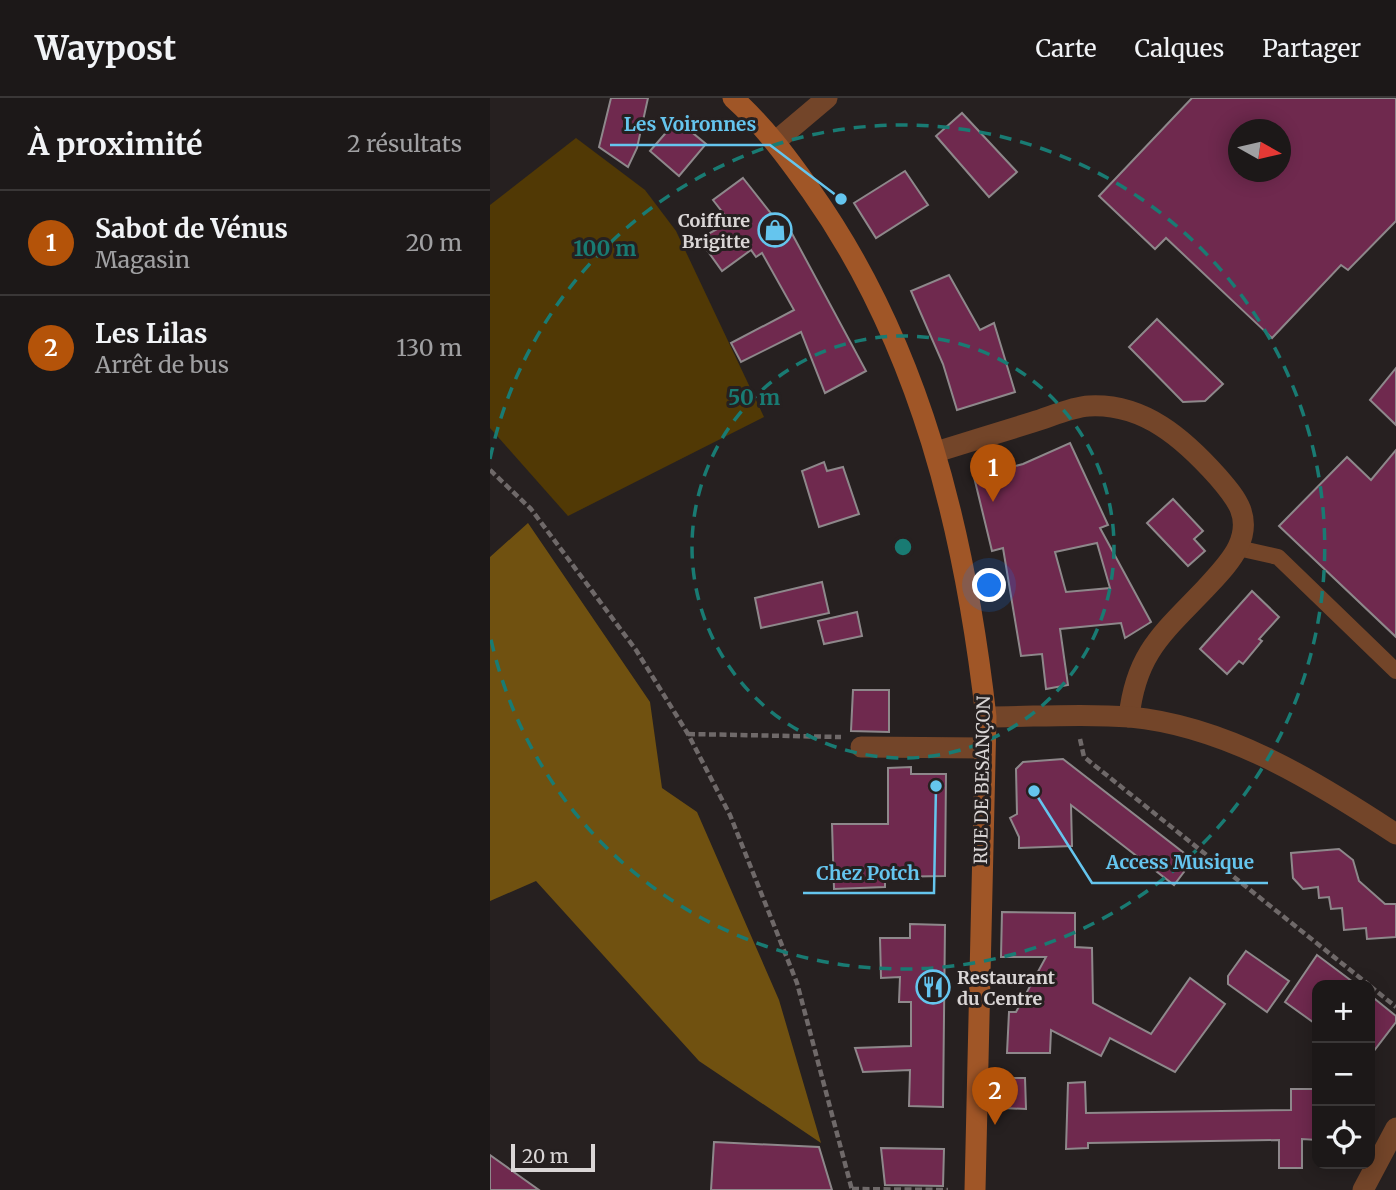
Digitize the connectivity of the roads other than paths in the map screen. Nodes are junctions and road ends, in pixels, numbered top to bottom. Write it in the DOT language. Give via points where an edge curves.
graph roads {
  1 [pos="733,98"];
  2 [pos="827,98"];
  3 [pos="776,141"];
  4 [pos="936,452"];
  5 [pos="1238,548"];
  6 [pos="1396,671"];
  7 [pos="986,717"];
  8 [pos="1129,717"];
  9 [pos="861,747"];
  10 [pos="984,748"];
  11 [pos="1396,834"];
  12 [pos="1396,1128"];
  13 [pos="975,1190"];
  14 [pos="1363,1190"];
  1 -- 3 [label="main road, RUE DE BESANÇON"];
  2 -- 3 [label="street"];
  3 -- 4 [label="main road, RUE DE BESANÇON" via="832,220 878,302 907,367"];
  4 -- 5 [label="street" via="1087,406 1132,411 1191,447 1240,503 1244,527"];
  4 -- 7 [label="main road, RUE DE BESANÇON" via="960,555"];
  5 -- 6 [label="lane" via="1278,557"];
  5 -- 8 [label="street" via="1153,645 1138,669"];
  7 -- 8 [label="street"];
  7 -- 10 [label="main road, RUE DE BESANÇON"];
  8 -- 11 [label="street" via="1202,734 1288,768"];
  9 -- 10 [label="street"];
  10 -- 13 [label="main road, RUE DE BESANÇON"];
  12 -- 14 [label="street"];
}
